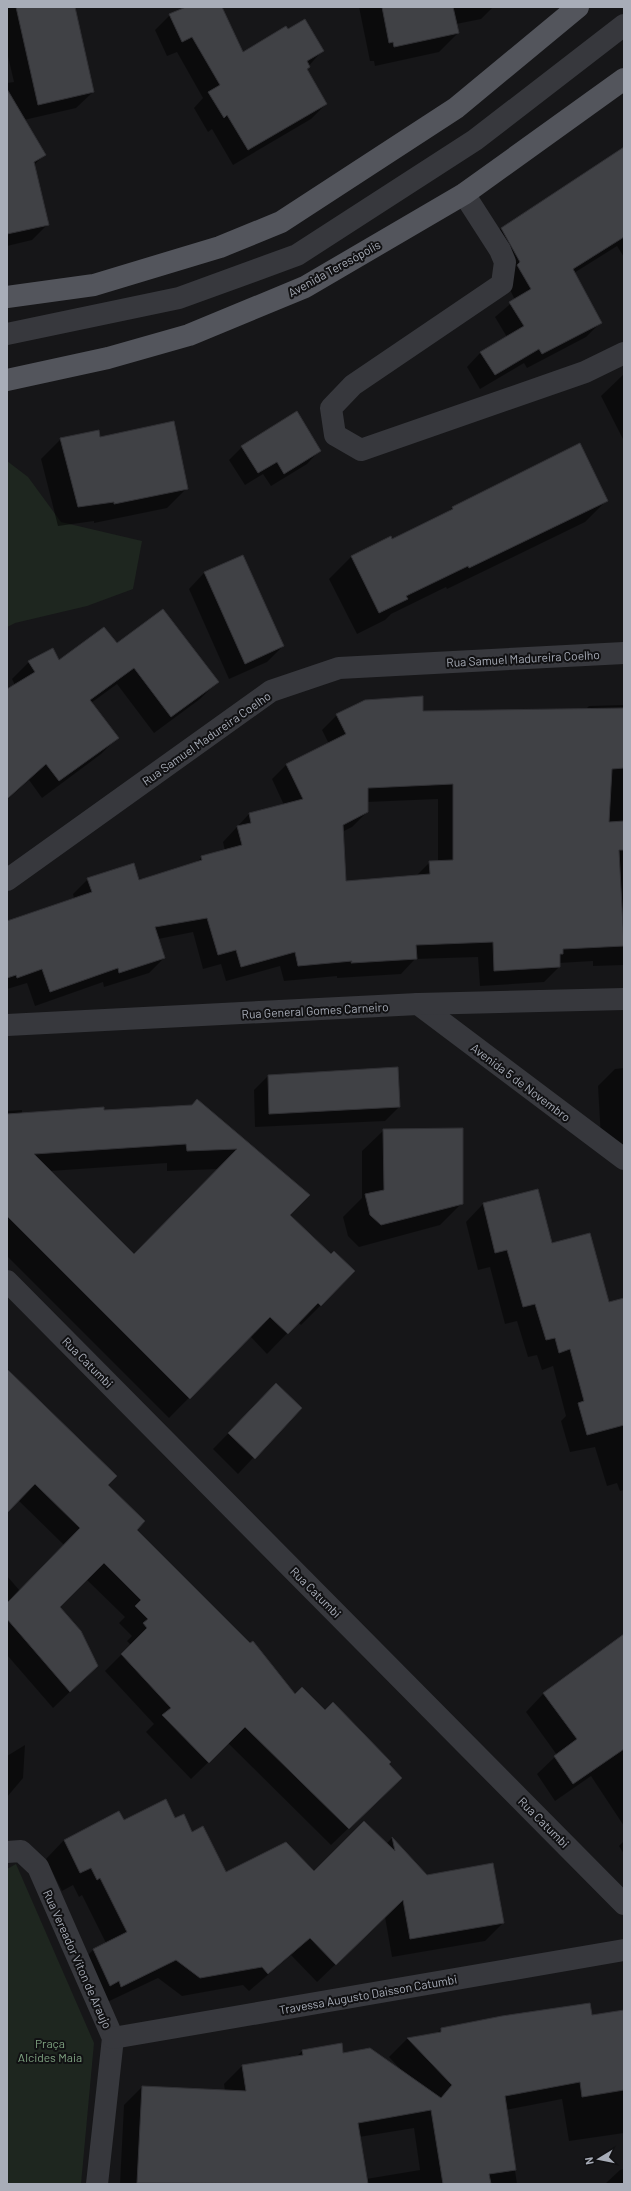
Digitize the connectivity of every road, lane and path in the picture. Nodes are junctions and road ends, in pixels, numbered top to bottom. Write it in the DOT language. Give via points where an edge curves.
graph roads {
  1 [pos="578,7"];
  2 [pos="624,25"];
  3 [pos="624,79"];
  4 [pos="464,194"];
  5 [pos="7,296"];
  6 [pos="7,334"];
  7 [pos="624,353"];
  8 [pos="7,380"];
  9 [pos="624,652"];
  10 [pos="7,880"];
  11 [pos="624,998"];
  12 [pos="418,1004"];
  13 [pos="7,1025"];
  14 [pos="624,1159"];
  15 [pos="7,1281"];
  16 [pos="7,1852"];
  17 [pos="624,1904"];
  18 [pos="624,1950"];
  19 [pos="113,2038"];
  20 [pos="97,2184"];
  1 -- 5 [label="main road" via="456,108 281,222 220,247 94,285"];
  2 -- 6 [label="street" via="475,140 297,255 179,298"];
  3 -- 4 [label="main road, Avenida Teresópolis"];
  4 -- 7 [label="street" via="500,250 505,262 502,284 353,386 331,408 335,435 361,450 585,372"];
  4 -- 8 [label="main road, Avenida Teresópolis" via="305,287 189,335 108,358"];
  9 -- 10 [label="street, Rua Samuel Madureira Coelho" via="338,668 271,690"];
  11 -- 12 [label="street, Rua General Gomes Carneiro"];
  12 -- 13 [label="street, Rua General Gomes Carneiro"];
  12 -- 14 [label="street, Avenida 5 de Novembro"];
  15 -- 17 [label="street, Rua Catumbi"];
  16 -- 19 [label="street, Rua Vereador Viton de Araujo" via="21,1851 38,1867"];
  18 -- 19 [label="street, Travessa Augusto Daisson Catumbi"];
  19 -- 20 [label="street, Rua Vereador Viton de Araujo"];
}
